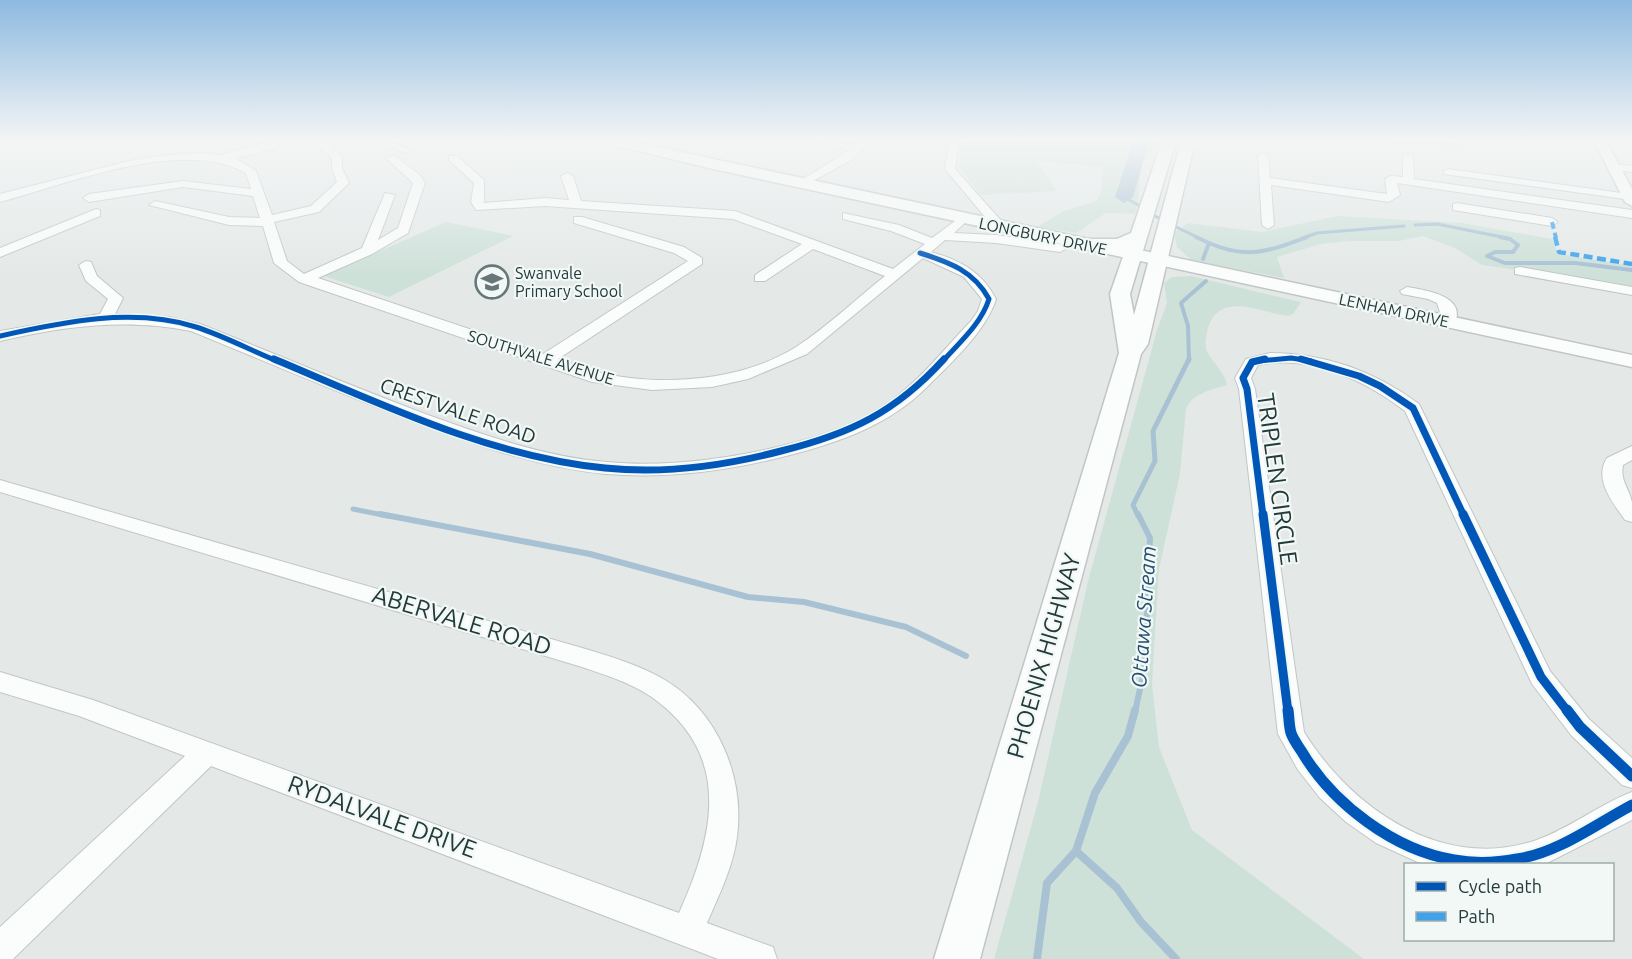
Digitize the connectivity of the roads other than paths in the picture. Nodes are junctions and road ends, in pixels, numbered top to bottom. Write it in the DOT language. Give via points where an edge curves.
graph roads {
  1 [pos="45,186"];
  2 [pos="171,186"];
  3 [pos="198,186"];
  4 [pos="256,186"];
  5 [pos="340,186"];
  6 [pos="418,186"];
  7 [pos="480,186"];
  8 [pos="570,186"];
  9 [pos="810,186"];
  10 [pos="963,186"];
  11 [pos="1155,186"];
  12 [pos="1176,186"];
  13 [pos="1265,186"];
  14 [pos="1298,186"];
  15 [pos="1392,186"];
  16 [pos="1434,186"];
  17 [pos="1537,186"];
  18 [pos="1623,186"];
  19 [pos="1455,189"];
  20 [pos="258,193"];
  21 [pos="389,195"];
  22 [pos="0,198"];
  23 [pos="89,198"];
  24 [pos="1630,200"];
  25 [pos="304,201"];
  26 [pos="576,204"];
  27 [pos="155,205"];
  28 [pos="96,213"];
  29 [pos="1632,214"];
  30 [pos="847,216"];
  31 [pos="266,217"];
  32 [pos="578,220"];
  33 [pos="961,221"];
  34 [pos="1552,222"];
  35 [pos="1268,225"];
  36 [pos="1000,233"];
  37 [pos="813,243"];
  38 [pos="931,244"];
  39 [pos="1081,244"];
  40 [pos="1137,245"];
  41 [pos="1060,248"];
  42 [pos="367,251"];
  43 [pos="0,253"];
  44 [pos="1156,260"];
  45 [pos="86,265"];
  46 [pos="1520,271"];
  47 [pos="893,274"];
  48 [pos="760,278"];
  49 [pos="304,279"];
  50 [pos="1407,291"];
  51 [pos="1632,291"];
  52 [pos="106,317"];
  53 [pos="1449,322"];
  54 [pos="0,336"];
  55 [pos="1130,353"];
  56 [pos="545,360"];
  57 [pos="1632,361"];
  58 [pos="1632,452"];
  59 [pos="0,486"];
  60 [pos="1632,515"];
  61 [pos="0,682"];
  62 [pos="207,753"];
  63 [pos="1632,776"];
  64 [pos="1632,805"];
  65 [pos="687,931"];
  66 [pos="0,949"];
  67 [pos="762,959"];
  68 [pos="957,959"];
  1 -- 22 [label="street, SOUTHVALE AVENUE"];
  2 -- 23 [label="street"];
  3 -- 20 [label="street"];
  4 -- 20 [label="street, SOUTHVALE AVENUE"];
  5 -- 31 [label="street" via="315,209"];
  6 -- 42 [label="street" via="404,230"];
  7 -- 26 [label="street" via="478,205"];
  8 -- 26 [label="street"];
  9 -- 33 [label="street, LONGBURY DRIVE"];
  10 -- 36 [label="street"];
  11 -- 40 [label="main road, PHOENIX HIGHWAY"];
  12 -- 44 [label="main road, PHOENIX HIGHWAY"];
  13 -- 35 [label="street"];
  14 -- 15 [label="street" via="1382,198 1394,195"];
  16 -- 19 [label="street"];
  17 -- 24 [label="street"];
  18 -- 24 [label="street"];
  19 -- 29 [label="street"];
  19 -- 34 [label="street" via="1456,212"];
  20 -- 31 [label="street, SOUTHVALE AVENUE"];
  21 -- 42 [label="street"];
  25 -- 31 [label="street"];
  26 -- 37 [label="street" via="735,215"];
  27 -- 31 [label="street" via="229,221"];
  28 -- 43 [label="street"];
  30 -- 38 [label="street" via="895,228"];
  31 -- 49 [label="street, SOUTHVALE AVENUE" via="281,263"];
  32 -- 56 [label="street" via="679,250 697,261"];
  33 -- 36 [label="street, LONGBURY DRIVE"];
  33 -- 38 [label="street, SOUTHVALE AVENUE"];
  36 -- 38 [label="street"];
  36 -- 39 [label="street, LONGBURY DRIVE"];
  36 -- 41 [label="street"];
  37 -- 47 [label="street"];
  37 -- 48 [label="street"];
  38 -- 47 [label="street, SOUTHVALE AVENUE"];
  38 -- 52 [label="street, CRESTVALE ROAD" via="976,277 989,299 976,324 899,403 838,435 804,446 679,468 584,466 495,446 195,327 137,316"];
  39 -- 40 [label="main road"];
  40 -- 44 [label="street, LONGBURY DRIVE"];
  40 -- 55 [label="main road, PHOENIX HIGHWAY" via="1120,294"];
  42 -- 49 [label="street"];
  44 -- 53 [label="street, LENHAM DRIVE"];
  44 -- 55 [label="main road, PHOENIX HIGHWAY" via="1140,333"];
  45 -- 52 [label="street" via="91,278 116,298"];
  46 -- 51 [label="street"];
  47 -- 56 [label="street, SOUTHVALE AVENUE" via="801,351 748,374 712,382 645,384 598,378"];
  49 -- 56 [label="street, SOUTHVALE AVENUE"];
  50 -- 53 [label="street" via="1442,299 1448,305"];
  52 -- 54 [label="street, CRESTVALE ROAD"];
  53 -- 57 [label="street, LENHAM DRIVE"];
  55 -- 68 [label="main road, PHOENIX HIGHWAY"];
  58 -- 60 [label="street" via="1614,462 1611,473 1611,484"];
  59 -- 65 [label="street, ABERVALE ROAD" via="589,659 635,675 660,689 686,710 704,733 718,764 726,804 722,838"];
  61 -- 62 [label="street, RYDALVALE DRIVE" via="84,707"];
  62 -- 65 [label="street, RYDALVALE DRIVE"];
  62 -- 66 [label="street"];
  63 -- 64 [label="street, TRIPLEN CIRCLE" via="1580,727 1541,677 1413,408 1389,390 1323,364 1278,356 1252,362 1243,378 1291,734 1315,775 1351,809 1389,836 1432,854 1481,863 1520,859"];
  65 -- 67 [label="street, RYDALVALE DRIVE"];
}
